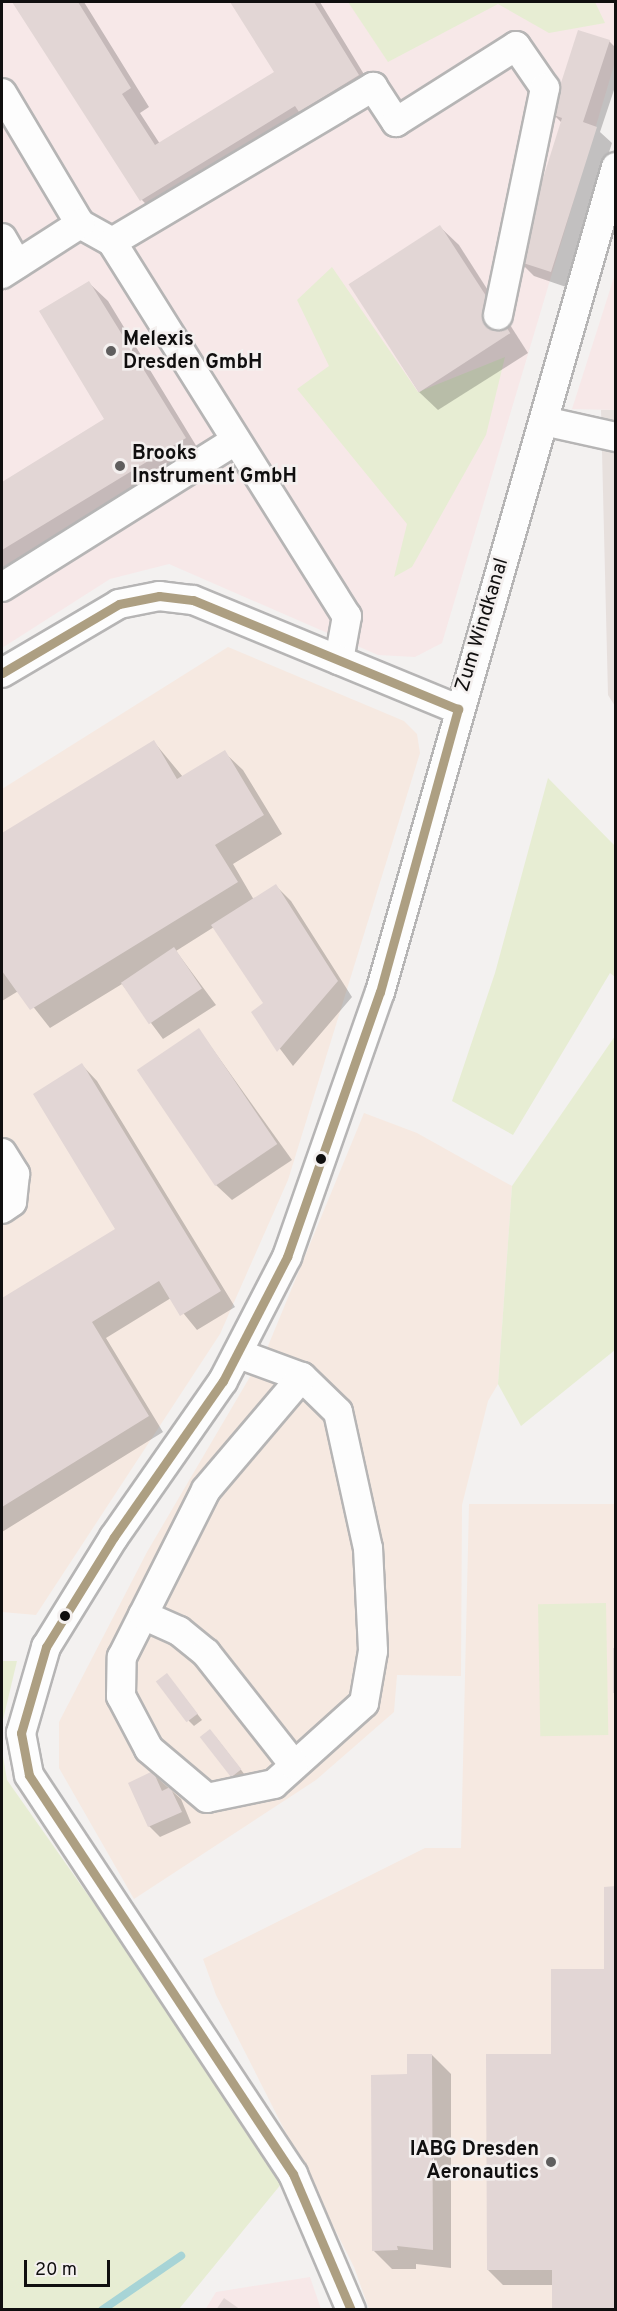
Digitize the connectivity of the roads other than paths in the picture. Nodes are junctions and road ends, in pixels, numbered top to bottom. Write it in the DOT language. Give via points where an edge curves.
graph roads {
  1 [pos="2,93"];
  2 [pos="615,167"];
  3 [pos="80,224"];
  4 [pos="2,238"];
  5 [pos="112,242"];
  6 [pos="9,269"];
  7 [pos="498,315"];
  8 [pos="544,421"];
  9 [pos="615,437"];
  10 [pos="236,440"];
  11 [pos="2,587"];
  12 [pos="339,660"];
  13 [pos="2,673"];
  14 [pos="458,709"];
  15 [pos="2,1153"];
  16 [pos="2,1209"];
  17 [pos="239,1354"];
  18 [pos="302,1377"];
  19 [pos="143,1615"];
  20 [pos="294,1766"];
  21 [pos="351,2310"];
  1 -- 3 [label="street"];
  2 -- 8 [label="street, Zum Windkanal"];
  3 -- 5 [label="street"];
  3 -- 6 [label="street"];
  4 -- 6 [label="street"];
  5 -- 7 [label="street" via="374,87 396,122 516,46 546,88"];
  5 -- 10 [label="street"];
  8 -- 9 [label="street"];
  8 -- 14 [label="street, Zum Windkanal"];
  10 -- 11 [label="street"];
  10 -- 12 [label="street" via="347,616"];
  12 -- 13 [label="street" via="193,600 159,596 119,604"];
  12 -- 14 [label="street"];
  14 -- 17 [label="street, Zum Windkanal" via="380,992 287,1257"];
  15 -- 16 [label="street" via="15,1174 12,1202"];
  17 -- 18 [label="street"];
  17 -- 21 [label="street, Zum Windkanal" via="46,1647 21,1732 29,1775 293,2174"];
  18 -- 19 [label="street" via="206,1490"];
  18 -- 20 [label="street" via="338,1412 368,1548 373,1651 364,1702"];
  19 -- 20 [label="street" via="179,1631 206,1653"];
  19 -- 20 [label="street" via="122,1657 121,1696 149,1749 207,1797 274,1784"];
}
